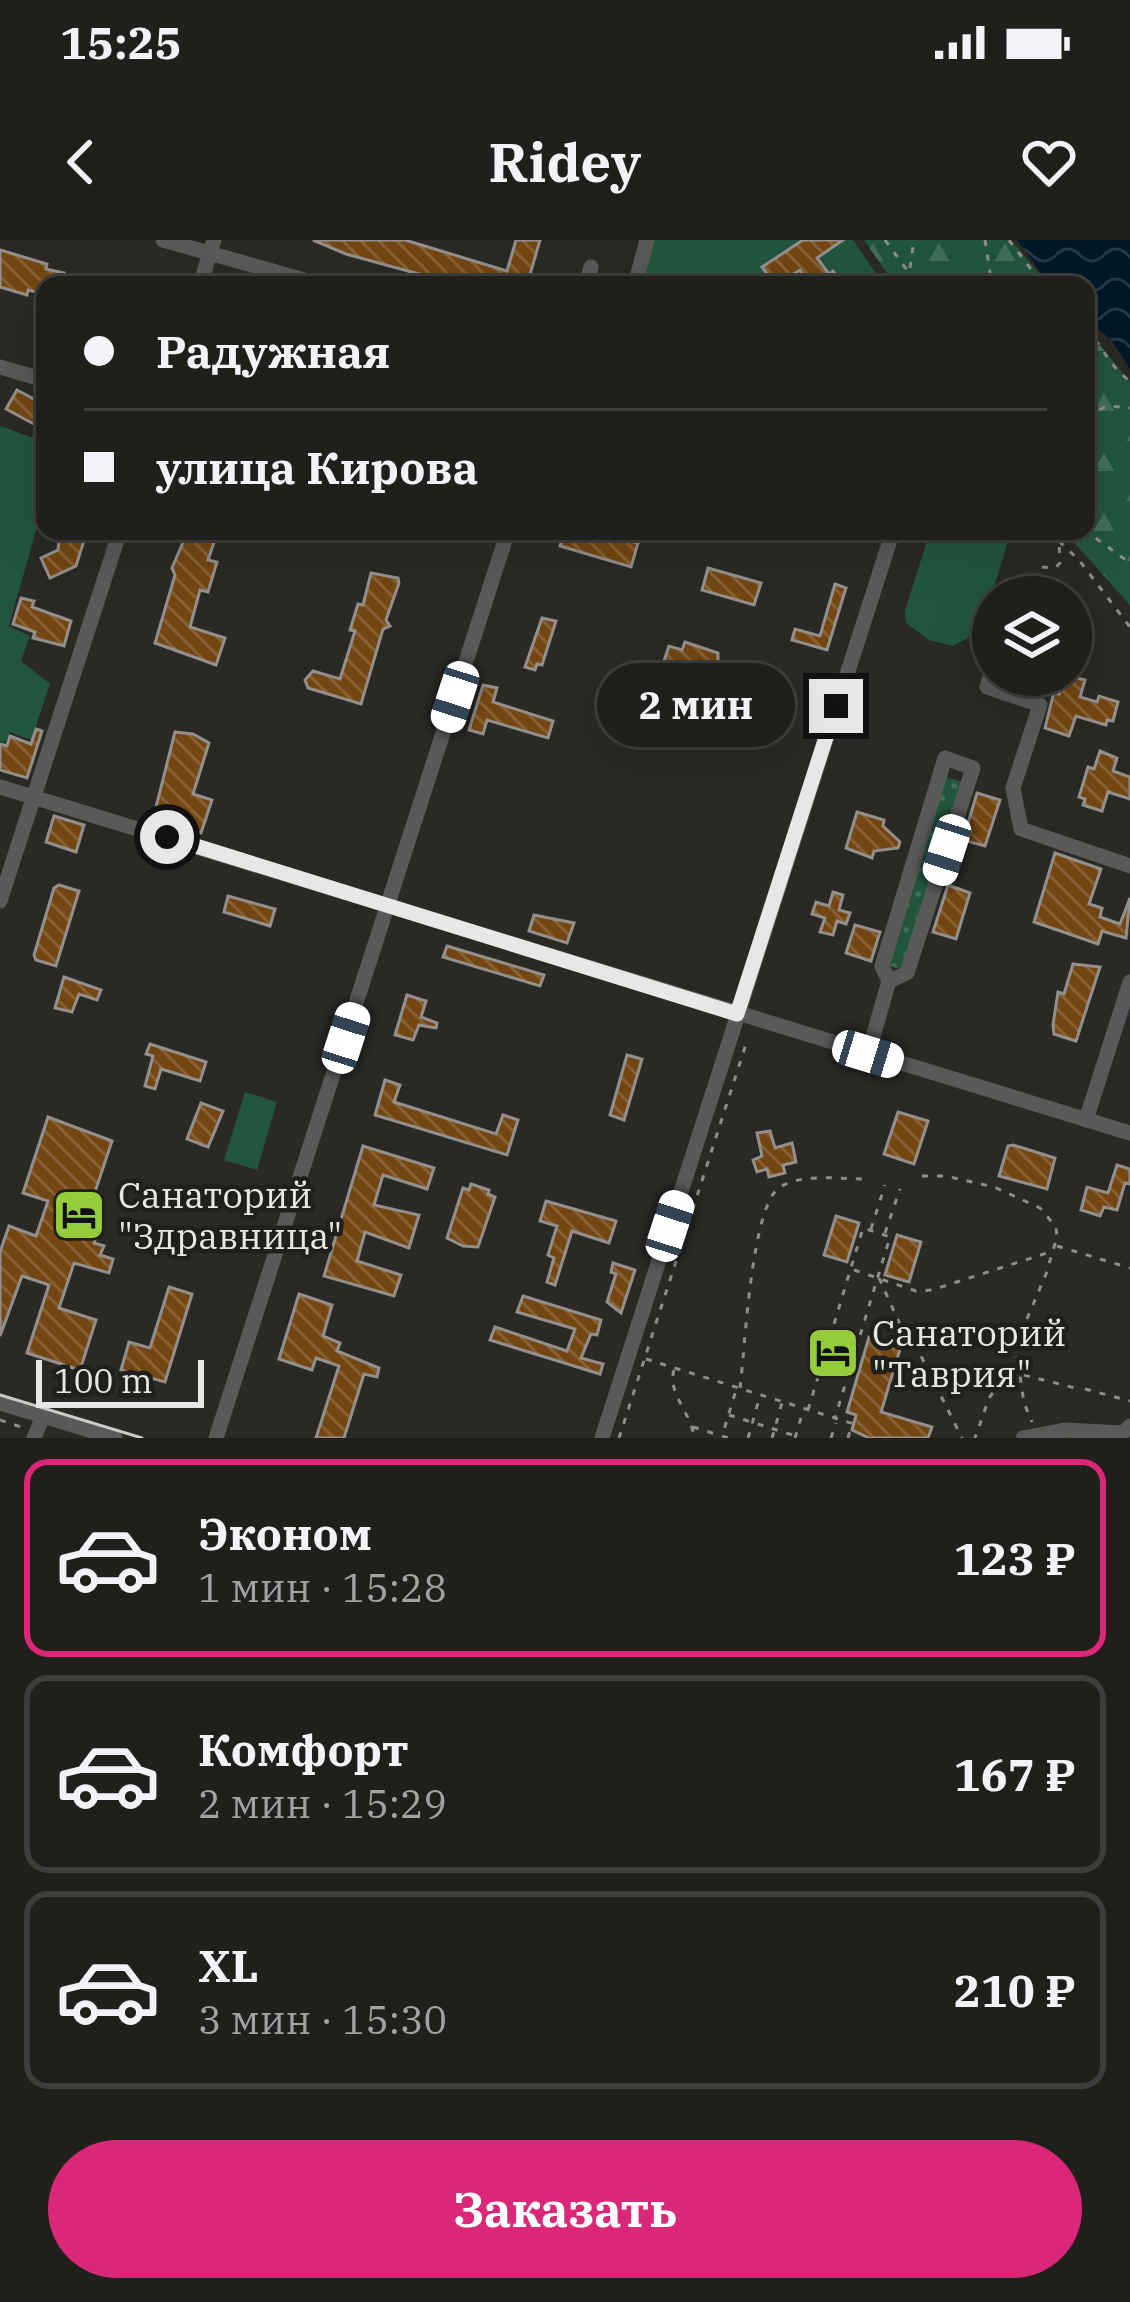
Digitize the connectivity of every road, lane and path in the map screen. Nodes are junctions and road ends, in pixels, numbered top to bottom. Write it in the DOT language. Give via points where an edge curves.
graph roads {
  1 [pos="163,240"];
  2 [pos="647,240"];
  3 [pos="884,240"];
  4 [pos="914,240"];
  5 [pos="986,240"];
  6 [pos="1009,240"];
  7 [pos="212,247"];
  8 [pos="591,267"];
  9 [pos="909,272"];
  10 [pos="203,276"];
  11 [pos="296,276"];
  12 [pos="588,276"];
  13 [pos="637,276"];
  14 [pos="912,276"];
  15 [pos="991,276"];
  16 [pos="1036,276"];
  17 [pos="1095,337"];
  18 [pos="0,367"];
  19 [pos="1130,381"];
  20 [pos="36,382"];
  21 [pos="1130,408"];
  22 [pos="1095,412"];
  23 [pos="1095,538"];
  24 [pos="117,540"];
  25 [pos="505,540"];
  26 [pos="889,540"];
  27 [pos="1059,541"];
  28 [pos="1130,563"];
  29 [pos="1042,567"];
  30 [pos="1130,627"];
  31 [pos="1014,696"];
  32 [pos="0,787"];
  33 [pos="33,796"];
  34 [pos="1130,866"];
  35 [pos="0,901"];
  36 [pos="389,904"];
  37 [pos="890,981"];
  38 [pos="1130,982"];
  39 [pos="737,1014"];
  40 [pos="747,1040"];
  41 [pos="868,1054"];
  42 [pos="1086,1120"];
  43 [pos="1130,1133"];
  44 [pos="922,1176"];
  45 [pos="865,1179"];
  46 [pos="886,1185"];
  47 [pos="900,1190"];
  48 [pos="871,1231"];
  49 [pos="885,1235"];
  50 [pos="1054,1245"];
  51 [pos="1052,1252"];
  52 [pos="1130,1268"];
  53 [pos="852,1269"];
  54 [pos="878,1276"];
  55 [pos="644,1359"];
  56 [pos="1017,1360"];
  57 [pos="674,1368"];
  58 [pos="1021,1374"];
  59 [pos="738,1388"];
  60 [pos="1075,1388"];
  61 [pos="1085,1389"];
  62 [pos="761,1395"];
  63 [pos="782,1401"];
  64 [pos="1130,1401"];
  65 [pos="0,1403"];
  66 [pos="806,1409"];
  67 [pos="728,1414"];
  68 [pos="43,1416"];
  69 [pos="836,1419"];
  70 [pos="752,1422"];
  71 [pos="1130,1426"];
  72 [pos="693,1427"];
  73 [pos="775,1429"];
  74 [pos="706,1435"];
  75 [pos="1030,1436"];
  76 [pos="724,1437"];
  77 [pos="795,1437"];
  78 [pos="34,1438"];
  79 [pos="115,1438"];
  80 [pos="216,1438"];
  81 [pos="602,1438"];
  82 [pos="619,1438"];
  83 [pos="694,1438"];
  84 [pos="748,1438"];
  85 [pos="772,1438"];
  86 [pos="831,1438"];
  87 [pos="848,1438"];
  88 [pos="962,1438"];
  89 [pos="975,1438"];
  1 -- 7 [label="street"];
  2 -- 13 [label="street"];
  3 -- 9 [label="path"];
  4 -- 9 [label="path"];
  5 -- 15 [label="path"];
  6 -- 16 [label="path"];
  7 -- 10 [label="street"];
  7 -- 11 [label="street"];
  8 -- 12 [label="street"];
  9 -- 14 [label="path"];
  17 -- 19 [label="path"];
  18 -- 20 [label="street"];
  21 -- 22 [label="path"];
  23 -- 28 [label="path"];
  24 -- 33 [label="street"];
  25 -- 36 [label="street"];
  26 -- 39 [label="street"];
  27 -- 29 [label="path" via="1060,563"];
  27 -- 30 [label="path"];
  31 -- 34 [label="street" via="1040,705 1013,788 1021,830"];
  32 -- 33 [label="street"];
  33 -- 35 [label="street"];
  33 -- 36 [label="street"];
  36 -- 39 [label="street"];
  36 -- 80 [label="street"];
  37 -- 37 [label="street" via="907,973 974,768 945,758 881,966"];
  37 -- 41 [label="street"];
  38 -- 42 [label="street"];
  39 -- 41 [label="street"];
  39 -- 81 [label="street"];
  40 -- 55 [label="path"];
  41 -- 42 [label="street"];
  42 -- 43 [label="street"];
  44 -- 50 [label="path" via="967,1179 1024,1199 1050,1216"];
  45 -- 59 [label="path" via="794,1182 767,1200"];
  46 -- 48 [label="path"];
  47 -- 49 [label="path"];
  48 -- 49 [label="path"];
  48 -- 53 [label="path" via="863,1228"];
  49 -- 54 [label="path"];
  50 -- 51 [label="path"];
  50 -- 52 [label="path"];
  51 -- 54 [label="path" via="932,1290"];
  51 -- 56 [label="path"];
  53 -- 54 [label="path"];
  53 -- 66 [label="path"];
  54 -- 69 [label="path"];
  54 -- 88 [label="path"];
  55 -- 57 [label="path"];
  55 -- 82 [label="path"];
  56 -- 58 [label="path"];
  56 -- 89 [label="path" via="989,1398"];
  57 -- 59 [label="path"];
  57 -- 72 [label="path" via="671,1384"];
  58 -- 60 [label="path"];
  58 -- 75 [label="path"];
  59 -- 62 [label="path"];
  59 -- 67 [label="path"];
  61 -- 64 [label="path"];
  62 -- 63 [label="path"];
  62 -- 70 [label="path"];
  63 -- 66 [label="path"];
  63 -- 73 [label="path"];
  65 -- 68 [label="street"];
  66 -- 69 [label="path"];
  66 -- 77 [label="path"];
  67 -- 70 [label="path"];
  67 -- 76 [label="path"];
  68 -- 78 [label="street"];
  68 -- 79 [label="street"];
  69 -- 86 [label="path"];
  69 -- 87 [label="path" via="853,1424"];
  70 -- 73 [label="path"];
  70 -- 84 [label="path"];
  71 -- 75 [label="street" via="1123,1433"];
  72 -- 74 [label="path"];
  72 -- 83 [label="path"];
  73 -- 77 [label="path"];
  73 -- 85 [label="path"];
  74 -- 76 [label="path"];
}
